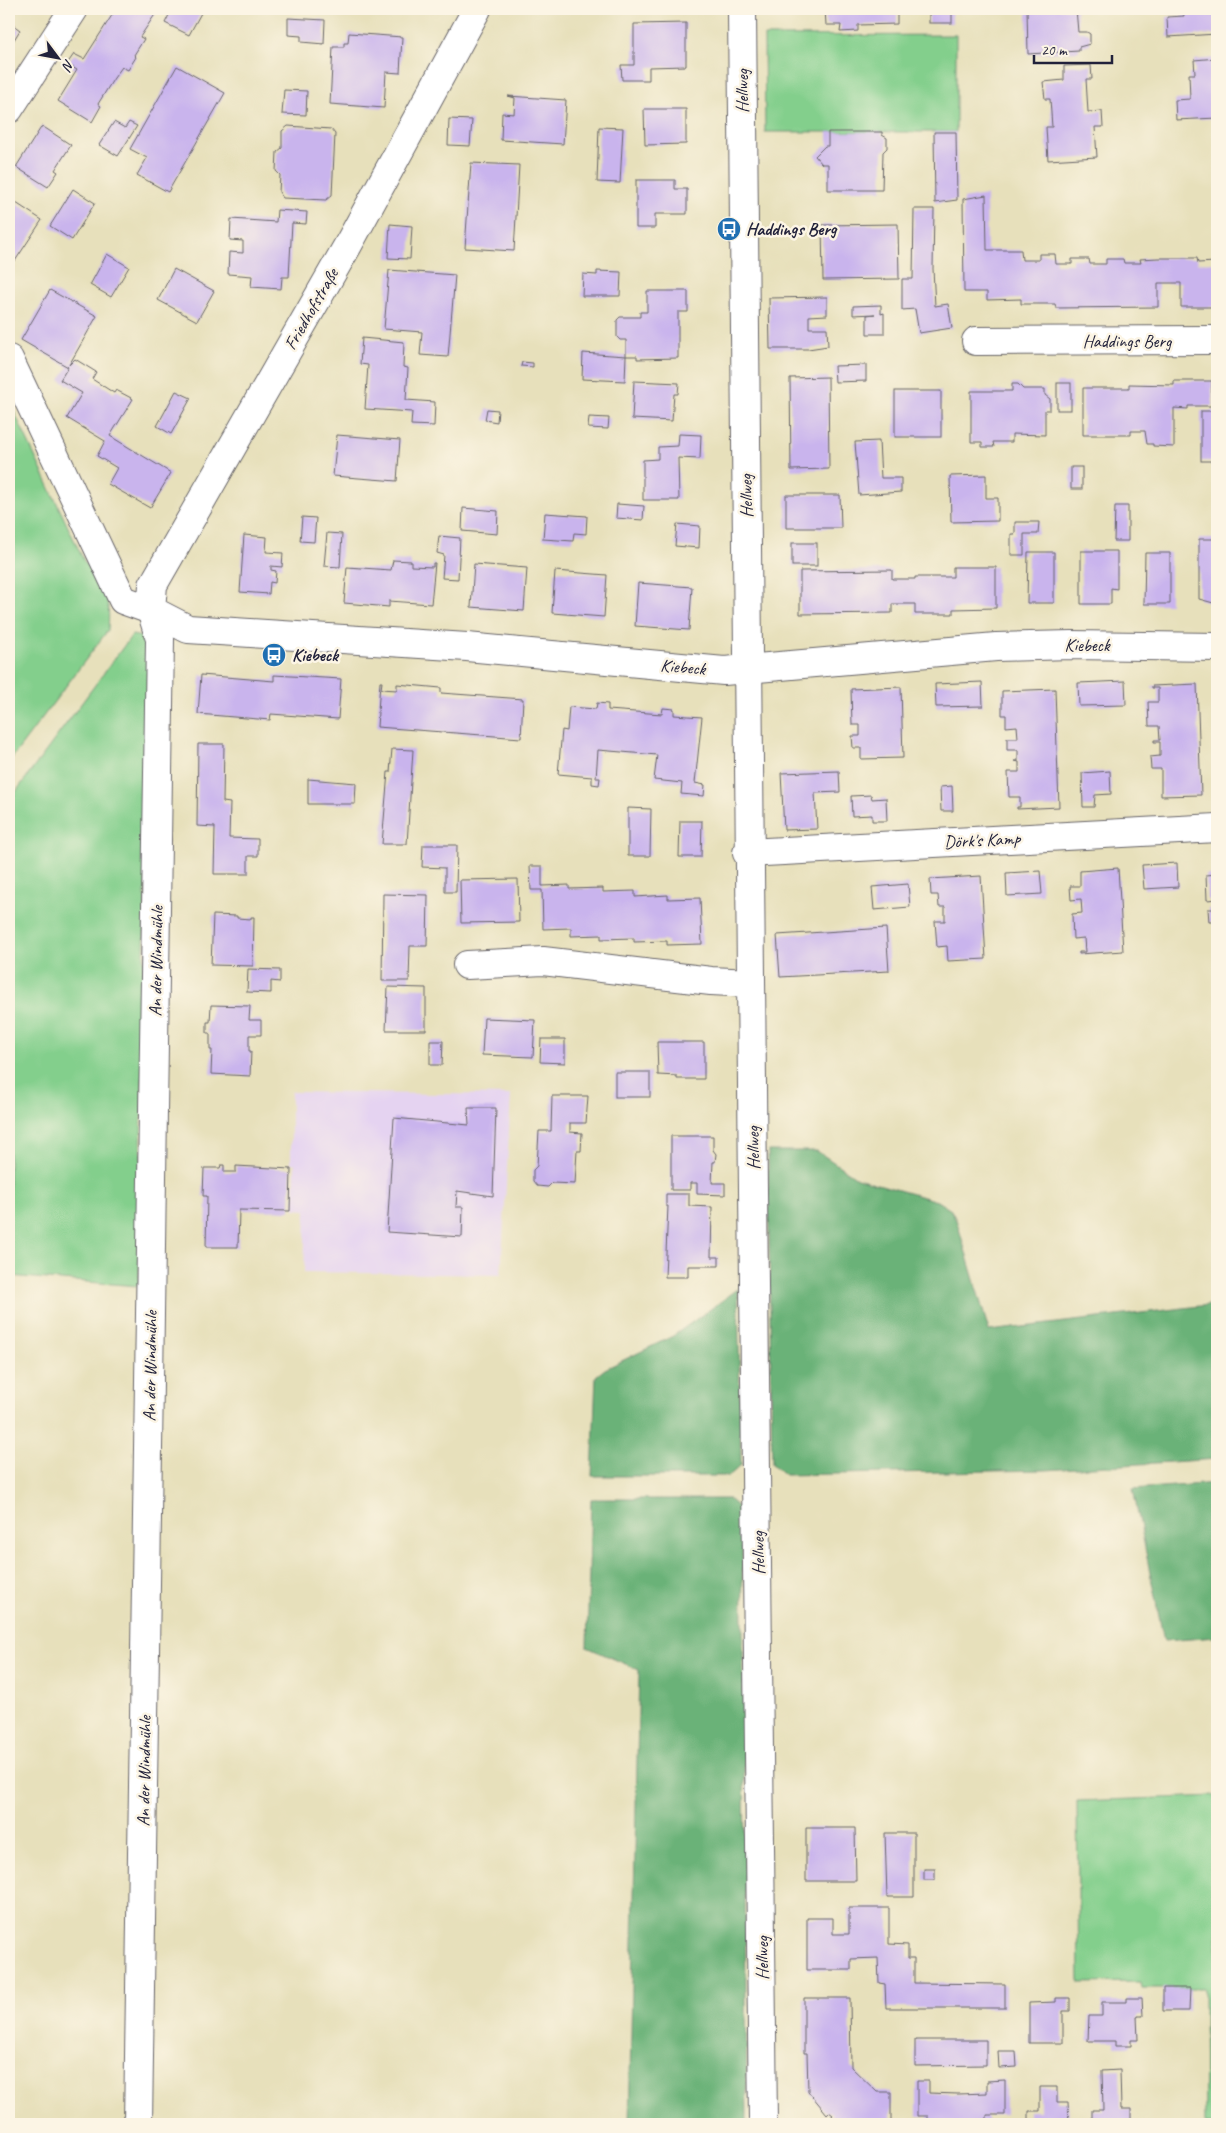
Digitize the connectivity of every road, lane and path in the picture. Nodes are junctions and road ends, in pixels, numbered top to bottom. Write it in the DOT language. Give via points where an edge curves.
graph roads {
  1 [pos="74,9"];
  2 [pos="477,9"];
  3 [pos="742,9"];
  4 [pos="9,109"];
  5 [pos="1217,340"];
  6 [pos="976,342"];
  7 [pos="9,359"];
  8 [pos="151,610"];
  9 [pos="1217,647"];
  10 [pos="748,668"];
  11 [pos="1217,828"];
  12 [pos="747,853"];
  13 [pos="467,965"];
  14 [pos="750,983"];
  15 [pos="138,2124"];
  16 [pos="763,2124"];
  1 -- 4 [label="street"];
  2 -- 8 [label="street, Friedhofstraße" via="348,245 153,585"];
  3 -- 10 [label="street, Hellweg"];
  5 -- 6 [label="street, Haddings Berg"];
  7 -- 8 [label="street, Kiebeck" via="123,600"];
  8 -- 10 [label="street, Kiebeck" via="188,629 724,670"];
  8 -- 15 [label="street, An der Windmühle" via="160,639"];
  9 -- 10 [label="street, Kiebeck" via="996,647"];
  10 -- 12 [label="street, Hellweg"];
  11 -- 12 [label="street, Dörk's Kamp"];
  12 -- 14 [label="street, Hellweg"];
  13 -- 14 [label="street" via="543,961"];
  14 -- 16 [label="street, Hellweg"];
}
